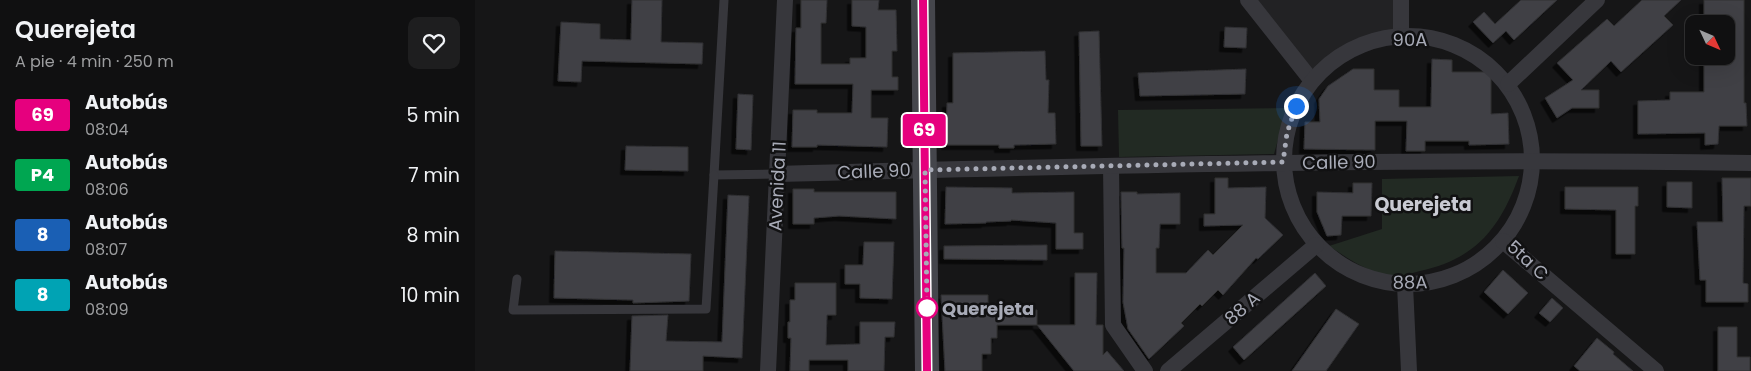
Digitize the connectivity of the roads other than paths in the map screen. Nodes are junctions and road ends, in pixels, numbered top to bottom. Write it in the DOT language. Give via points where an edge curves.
graph roads {
  1 [pos="725,0"];
  2 [pos="785,0"];
  3 [pos="923,0"];
  4 [pos="1249,0"];
  5 [pos="1401,0"];
  6 [pos="1597,0"];
  7 [pos="1401,36"];
  8 [pos="1312,81"];
  9 [pos="1507,84"];
  10 [pos="1533,159"];
  11 [pos="1283,162"];
  12 [pos="1751,163"];
  13 [pos="1111,166"];
  14 [pos="925,170"];
  15 [pos="777,174"];
  16 [pos="714,175"];
  17 [pos="1503,241"];
  18 [pos="1316,245"];
  19 [pos="517,279"];
  20 [pos="1405,285"];
  21 [pos="768,371"];
  22 [pos="927,371"];
  23 [pos="1145,371"];
  24 [pos="1168,371"];
  25 [pos="1409,371"];
  26 [pos="1656,371"];
  1 -- 16 [label="lane"];
  2 -- 15 [label="street, Avenida 11"];
  3 -- 14 [label="main road"];
  4 -- 8 [label="street"];
  5 -- 7 [label="street"];
  6 -- 9 [label="street"];
  7 -- 8 [label="street, 90A" via="1368,42 1337,58"];
  7 -- 9 [label="street, 90A" via="1441,40 1478,56"];
  8 -- 11 [label="street, 90A" via="1296,106 1287,133"];
  9 -- 10 [label="street, 5ta C" via="1527,119"];
  10 -- 11 [label="street, Calle 90"];
  10 -- 12 [label="street, Calle 90"];
  10 -- 17 [label="street, 5ta C" via="1530,189 1519,217"];
  11 -- 13 [label="street, Calle 90"];
  11 -- 18 [label="street, 88A" via="1287,192 1298,220"];
  13 -- 14 [label="street, Calle 90"];
  13 -- 23 [label="street" via="1113,326"];
  14 -- 15 [label="street, Calle 90"];
  14 -- 22 [label="main road"];
  15 -- 16 [label="lane"];
  15 -- 21 [label="street, Avenida 11"];
  16 -- 19 [label="lane" via="705,309 513,310"];
  17 -- 20 [label="street, 88A" via="1475,266 1441,281"];
  17 -- 26 [label="street, 5ta C"];
  18 -- 20 [label="street, 88A" via="1341,266 1372,280"];
  18 -- 24 [label="street, 88 A"];
  20 -- 25 [label="street"];
}
